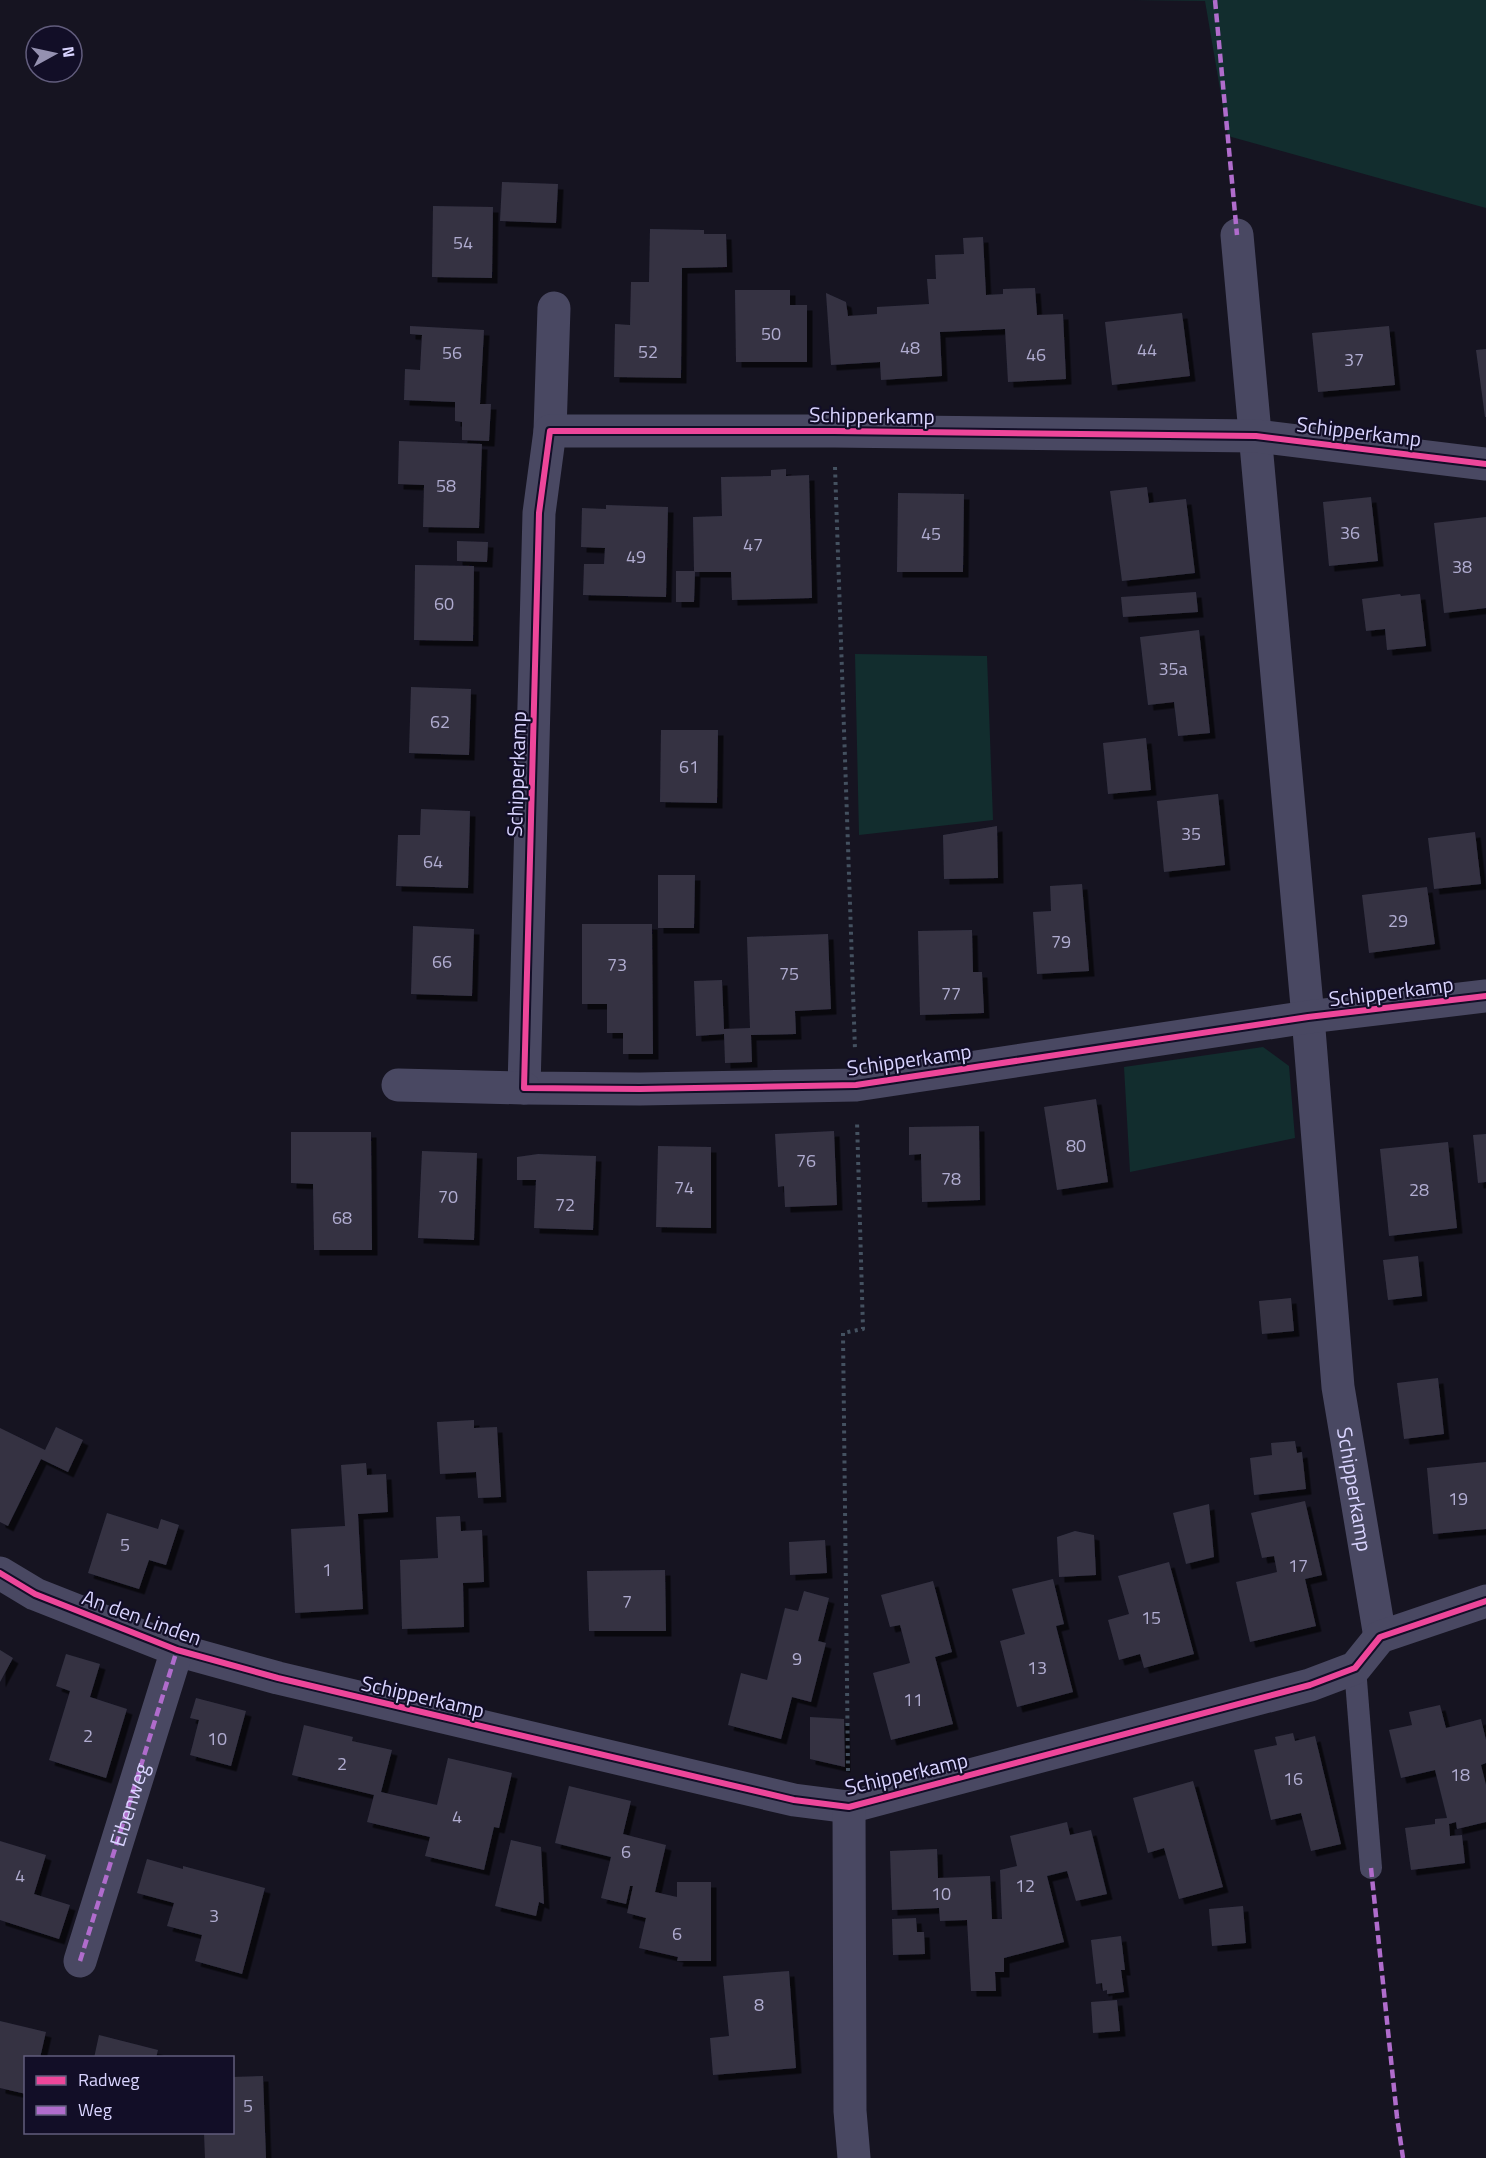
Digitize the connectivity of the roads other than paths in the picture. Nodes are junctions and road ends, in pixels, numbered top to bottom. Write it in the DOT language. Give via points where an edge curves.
graph roads {
  1 [pos="1237,235"];
  2 [pos="554,308"];
  3 [pos="550,431"];
  4 [pos="1256,436"];
  5 [pos="1486,464"];
  6 [pos="1486,996"];
  7 [pos="1308,1017"];
  8 [pos="398,1085"];
  9 [pos="524,1088"];
  10 [pos="0,1573"];
  11 [pos="1486,1601"];
  12 [pos="1380,1637"];
  13 [pos="177,1650"];
  14 [pos="1355,1668"];
  15 [pos="278,1678"];
  16 [pos="849,1807"];
  17 [pos="1371,1868"];
  18 [pos="81,1961"];
  19 [pos="854,2158"];
  1 -- 4 [label="street, Schipperkamp"];
  2 -- 3 [label="street, Schipperkamp"];
  3 -- 4 [label="street, Schipperkamp"];
  3 -- 9 [label="street, Schipperkamp" via="539,513"];
  4 -- 5 [label="street, Schipperkamp"];
  4 -- 7 [label="street, Schipperkamp"];
  6 -- 7 [label="street, Schipperkamp"];
  7 -- 9 [label="street, Schipperkamp" via="856,1085"];
  7 -- 12 [label="street, Schipperkamp" via="1338,1387"];
  8 -- 9 [label="street, Schipperkamp"];
  10 -- 13 [label="street, An den Linden" via="35,1594"];
  11 -- 12 [label="street"];
  12 -- 14 [label="street"];
  13 -- 15 [label="street, An den Linden"];
  13 -- 18 [label="street, Eibenweg"];
  14 -- 16 [label="street, Schipperkamp" via="1310,1685"];
  14 -- 17 [label="lane"];
  15 -- 16 [label="street, Schipperkamp" via="794,1800"];
  16 -- 19 [label="street, Schipperkamp" via="850,2111"];
}
